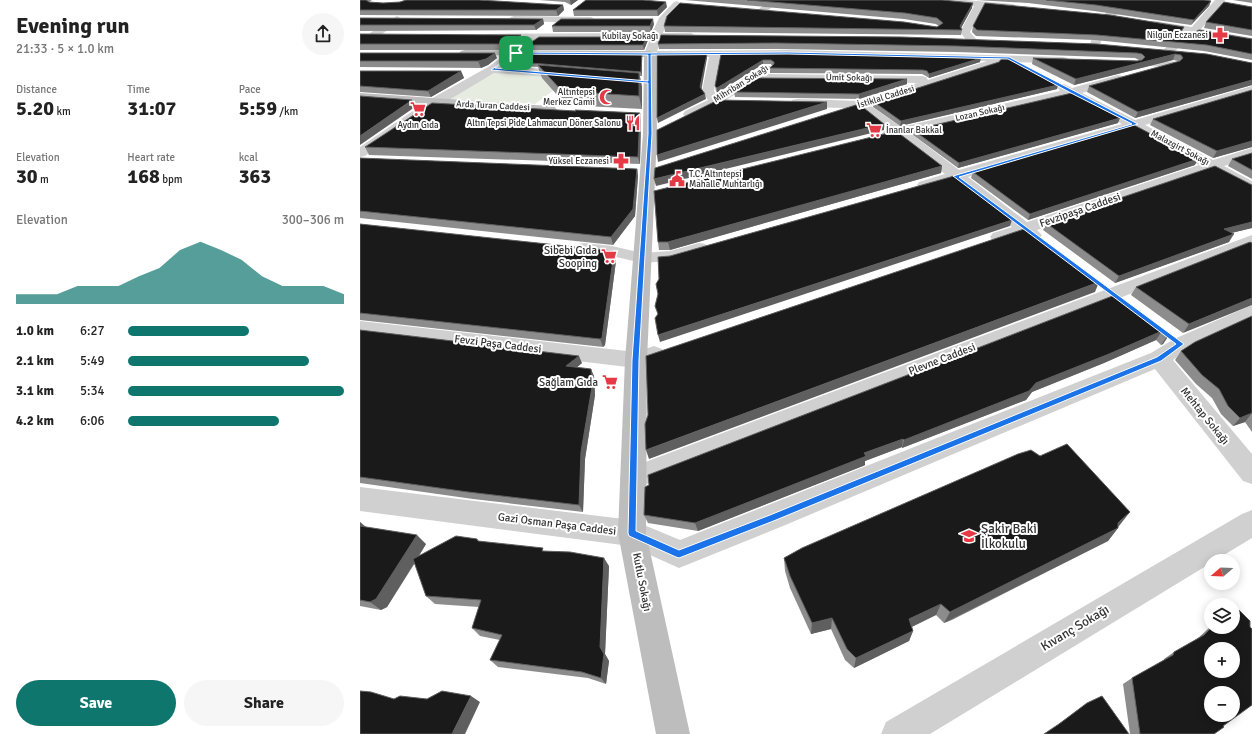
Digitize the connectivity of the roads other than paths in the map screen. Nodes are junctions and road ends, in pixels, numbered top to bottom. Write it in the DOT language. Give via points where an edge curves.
graph roads {
  1 [pos="775,0"];
  2 [pos="933,0"];
  3 [pos="1126,0"];
  4 [pos="1207,1"];
  5 [pos="1222,2"];
  6 [pos="663,3"];
  7 [pos="980,4"];
  8 [pos="580,6"];
  9 [pos="1024,8"];
  10 [pos="776,12"];
  11 [pos="1092,14"];
  12 [pos="1108,16"];
  13 [pos="1123,18"];
  14 [pos="382,19"];
  15 [pos="507,19"];
  16 [pos="562,19"];
  17 [pos="600,20"];
  18 [pos="1144,22"];
  19 [pos="1195,30"];
  20 [pos="360,35"];
  21 [pos="374,35"];
  22 [pos="390,35"];
  23 [pos="484,36"];
  24 [pos="539,36"];
  25 [pos="656,36"];
  26 [pos="703,36"];
  27 [pos="986,41"];
  28 [pos="1252,41"];
  29 [pos="1110,47"];
  30 [pos="1153,50"];
  31 [pos="1013,52"];
  32 [pos="1167,52"];
  33 [pos="453,53"];
  34 [pos="516,53"];
  35 [pos="788,53"];
  36 [pos="1182,53"];
  37 [pos="650,54"];
  38 [pos="715,54"];
  39 [pos="1196,54"];
  40 [pos="1071,60"];
  41 [pos="1118,62"];
  42 [pos="1173,64"];
  43 [pos="1252,66"];
  44 [pos="488,71"];
  45 [pos="460,73"];
  46 [pos="1036,73"];
  47 [pos="586,77"];
  48 [pos="755,77"];
  49 [pos="944,80"];
  50 [pos="1050,80"];
  51 [pos="1252,90"];
  52 [pos="1070,92"];
  53 [pos="360,97"];
  54 [pos="716,100"];
  55 [pos="739,101"];
  56 [pos="785,102"];
  57 [pos="434,103"];
  58 [pos="861,105"];
  59 [pos="565,110"];
  60 [pos="634,114"];
  61 [pos="650,115"];
  62 [pos="823,117"];
  63 [pos="677,121"];
  64 [pos="1136,124"];
  65 [pos="663,128"];
  66 [pos="899,132"];
  67 [pos="650,134"];
  68 [pos="876,137"];
  69 [pos="1252,152"];
  70 [pos="360,153"];
  71 [pos="360,160"];
  72 [pos="376,161"];
  73 [pos="1213,165"];
  74 [pos="956,176"];
  75 [pos="1252,187"];
  76 [pos="909,189"];
  77 [pos="1025,229"];
  78 [pos="1252,240"];
  79 [pos="1044,243"];
  80 [pos="980,244"];
  81 [pos="710,245"];
  82 [pos="564,246"];
  83 [pos="642,258"];
  84 [pos="1252,312"];
  85 [pos="360,328"];
  86 [pos="673,347"];
  87 [pos="1159,359"];
  88 [pos="636,360"];
  89 [pos="1252,473"];
  90 [pos="633,478"];
  91 [pos="360,499"];
  92 [pos="1252,523"];
  93 [pos="632,533"];
  94 [pos="673,734"];
  95 [pos="898,734"];
  1 -- 10 [label="street" via="758,10"];
  2 -- 7 [label="street"];
  3 -- 12 [label="street" via="1125,5"];
  4 -- 5 [label="street"];
  5 -- 19 [label="street"];
  6 -- 25 [label="street, Kutlu Sokağı" via="680,4 658,20"];
  7 -- 9 [label="street"];
  7 -- 27 [label="street" via="963,36"];
  8 -- 16 [label="street"];
  11 -- 12 [label="street"];
  12 -- 13 [label="street"];
  12 -- 29 [label="street" via="1091,45"];
  14 -- 21 [label="street" via="401,19"];
  15 -- 16 [label="street"];
  16 -- 17 [label="street"];
  16 -- 24 [label="street"];
  18 -- 19 [label="street"];
  19 -- 28 [label="street"];
  19 -- 32 [label="street"];
  20 -- 21 [label="street"];
  21 -- 22 [label="street"];
  23 -- 24 [label="street, Kubilay Sokağı"];
  24 -- 25 [label="street, Kubilay Sokağı"];
  24 -- 34 [label="street"];
  25 -- 26 [label="street, Kubilay Sokağı"];
  25 -- 37 [label="street, Kutlu Sokağı"];
  30 -- 32 [label="street"];
  31 -- 35 [label="street"];
  31 -- 40 [label="street"];
  31 -- 46 [label="street"];
  31 -- 49 [label="street, İstiklal Caddesi"];
  32 -- 36 [label="street"];
  33 -- 34 [label="street"];
  34 -- 37 [label="street"];
  34 -- 44 [label="street"];
  35 -- 38 [label="street"];
  35 -- 48 [label="street, Mihriban Sokağı"];
  37 -- 38 [label="street"];
  37 -- 61 [label="street, Kutlu Sokağı" via="646,82"];
  38 -- 54 [label="street" via="708,92"];
  39 -- 43 [label="street"];
  41 -- 42 [label="street"];
  42 -- 43 [label="street"];
  42 -- 52 [label="street, Lozan Sokağı"];
  44 -- 45 [label="street"];
  44 -- 47 [label="street"];
  44 -- 57 [label="street"];
  48 -- 49 [label="street, Ümit Sokağı"];
  48 -- 54 [label="street, Mihriban Sokağı"];
  49 -- 58 [label="street, İstiklal Caddesi"];
  50 -- 52 [label="street, Malazgirt Sokağı"];
  51 -- 64 [label="street"];
  52 -- 64 [label="street, Malazgirt Sokağı"];
  52 -- 66 [label="street, Lozan Sokağı"];
  53 -- 57 [label="street, Arda Turan Caddesi"];
  54 -- 55 [label="street"];
  54 -- 63 [label="street, Mihriban Sokağı"];
  56 -- 58 [label="street"];
  57 -- 59 [label="street, Arda Turan Caddesi"];
  57 -- 70 [label="street"];
  58 -- 62 [label="street, İstiklal Caddesi"];
  58 -- 66 [label="street"];
  60 -- 61 [label="street"];
  61 -- 67 [label="street, Kutlu Sokağı"];
  64 -- 73 [label="street, Malazgirt Sokağı"];
  64 -- 74 [label="street"];
  65 -- 67 [label="street"];
  66 -- 68 [label="street, Lozan Sokağı"];
  66 -- 74 [label="street"];
  67 -- 83 [label="street, Kutlu Sokağı" via="651,179"];
  69 -- 73 [label="street, Fevzipaşa Caddesi"];
  71 -- 72 [label="street"];
  73 -- 75 [label="street, Malazgirt Sokağı"];
  73 -- 77 [label="street, Fevzipaşa Caddesi"];
  74 -- 76 [label="street"];
  74 -- 77 [label="street"];
  77 -- 79 [label="street"];
  77 -- 80 [label="street, Fevzipaşa Caddesi"];
  78 -- 90 [label="street, Plevne Caddesi"];
  81 -- 83 [label="street" via="671,256"];
  82 -- 83 [label="street" via="612,251"];
  83 -- 88 [label="street, Kutlu Sokağı"];
  84 -- 87 [label="street, Gazi Osman Paşa Caddesi" via="1174,340"];
  85 -- 88 [label="street, Fevzi Paşa Caddesi"];
  86 -- 88 [label="street"];
  87 -- 89 [label="street, Mehtap Sokağı"];
  87 -- 93 [label="street, Gazi Osman Paşa Caddesi" via="679,554"];
  88 -- 90 [label="street, Kutlu Sokağı"];
  90 -- 93 [label="street, Kutlu Sokağı"];
  91 -- 93 [label="street, Gazi Osman Paşa Caddesi"];
  92 -- 95 [label="street, Kıvanç Sokağı"];
  93 -- 94 [label="street, Kutlu Sokağı"];
}
